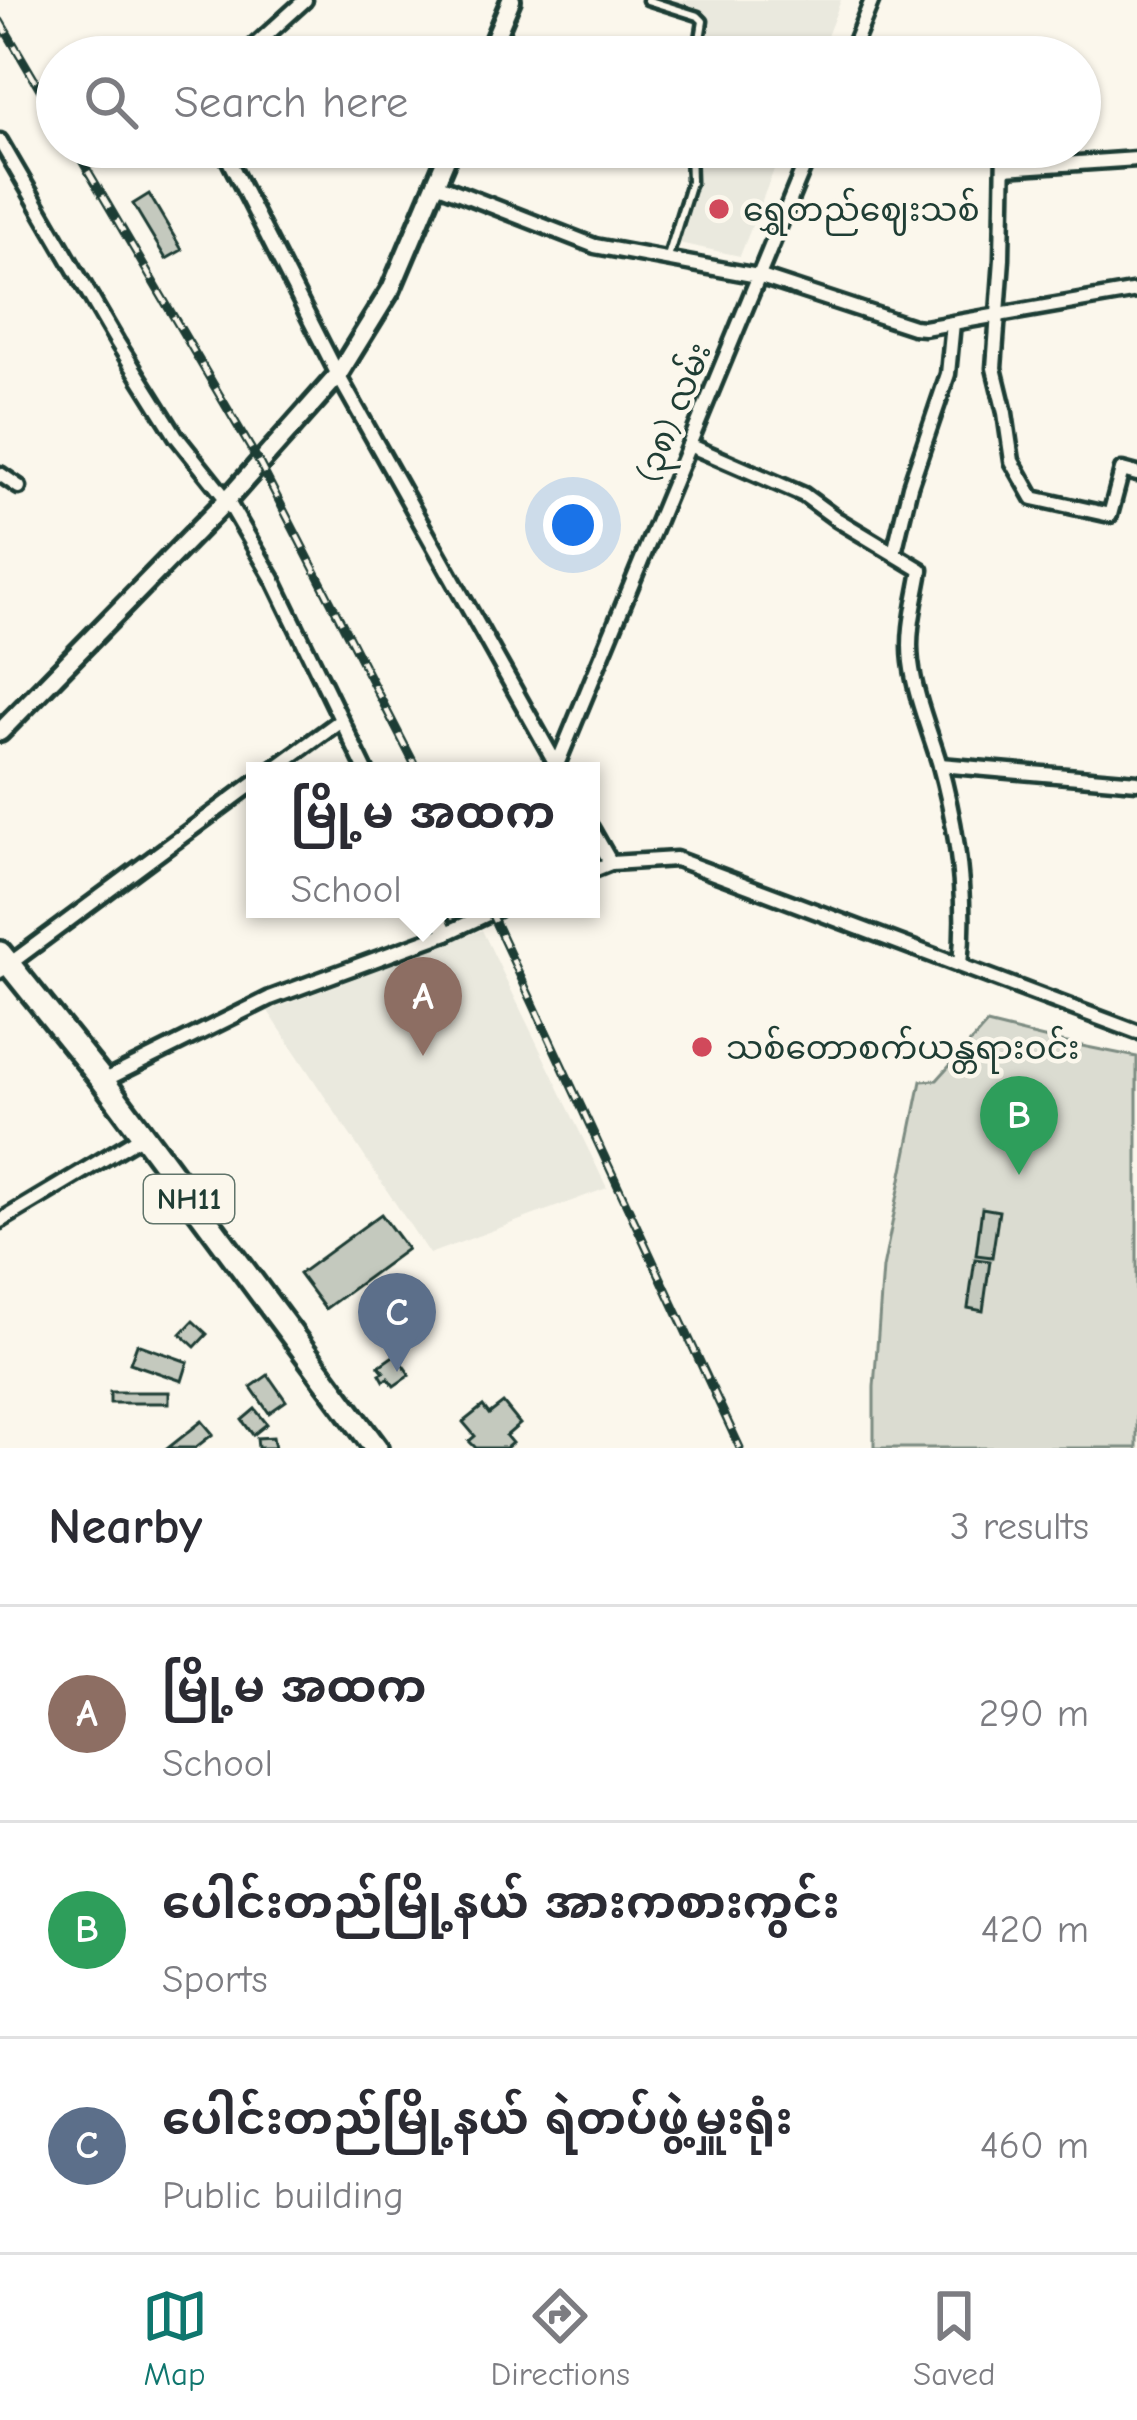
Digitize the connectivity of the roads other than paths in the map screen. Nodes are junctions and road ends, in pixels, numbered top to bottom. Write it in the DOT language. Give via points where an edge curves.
graph roads {
  1 [pos="305,0"];
  2 [pos="511,0"];
  3 [pos="647,0"];
  4 [pos="872,0"];
  5 [pos="265,36"];
  6 [pos="496,36"];
  7 [pos="700,36"];
  8 [pos="857,36"];
  9 [pos="0,141"];
  10 [pos="1137,159"];
  11 [pos="1101,161"];
  12 [pos="233,168"];
  13 [pos="442,168"];
  14 [pos="690,168"];
  15 [pos="803,168"];
  16 [pos="1005,168"];
  17 [pos="436,184"];
  18 [pos="667,260"];
  19 [pos="758,277"];
  20 [pos="1137,291"];
  21 [pos="998,315"];
  22 [pos="952,323"];
  23 [pos="338,375"];
  24 [pos="689,445"];
  25 [pos="0,474"];
  26 [pos="1137,474"];
  27 [pos="20,487"];
  28 [pos="227,500"];
  29 [pos="894,553"];
  30 [pos="341,720"];
  31 [pos="0,732"];
  32 [pos="283,762"];
  33 [pos="362,762"];
  34 [pos="555,762"];
  35 [pos="560,762"];
  36 [pos="940,765"];
  37 [pos="1137,782"];
  38 [pos="246,788"];
  39 [pos="600,845"];
  40 [pos="610,863"];
  41 [pos="600,867"];
  42 [pos="440,918"];
  43 [pos="479,918"];
  44 [pos="447,933"];
  45 [pos="3,962"];
  46 [pos="960,965"];
  47 [pos="1137,1032"];
  48 [pos="103,1081"];
  49 [pos="142,1136"];
  50 [pos="0,1221"];
  51 [pos="376,1448"];
  1 -- 5 [label="street"];
  2 -- 6 [label="street"];
  3 -- 7 [label="lane" via="698,16"];
  4 -- 8 [label="street"];
  9 -- 28 [label="street" via="164,417"];
  10 -- 11 [label="street"];
  12 -- 23 [label="street"];
  13 -- 17 [label="street"];
  14 -- 18 [label="lane"];
  15 -- 19 [label="street, (၃၈) လမ်း"];
  16 -- 21 [label="street"];
  17 -- 18 [label="street" via="595,246"];
  17 -- 23 [label="street" via="391,289"];
  18 -- 19 [label="street"];
  19 -- 22 [label="street" via="913,327"];
  19 -- 24 [label="street, (၃၈) လမ်း"];
  20 -- 21 [label="street"];
  21 -- 22 [label="street"];
  21 -- 26 [label="street" via="994,368 1012,461 1034,498 1110,515 1122,470"];
  22 -- 29 [label="street" via="948,374"];
  23 -- 28 [label="street"];
  23 -- 34 [label="street"];
  24 -- 29 [label="street" via="804,495"];
  24 -- 35 [label="street, (၃၈) လမ်း"];
  25 -- 27 [label="street"];
  28 -- 30 [label="street"];
  28 -- 31 [label="street"];
  29 -- 36 [label="street" via="920,570 911,667"];
  30 -- 32 [label="street"];
  30 -- 33 [label="street"];
  36 -- 37 [label="street"];
  36 -- 46 [label="street" via="959,861"];
  38 -- 45 [label="street"];
  39 -- 40 [label="street"];
  40 -- 41 [label="street"];
  40 -- 46 [label="street" via="676,859"];
  42 -- 44 [label="street"];
  43 -- 44 [label="street"];
  44 -- 48 [label="street" via="271,998"];
  45 -- 48 [label="highway, NH11"];
  46 -- 47 [label="street"];
  48 -- 49 [label="highway, NH11"];
  49 -- 50 [label="street"];
  49 -- 51 [label="highway, NH11"];
}
